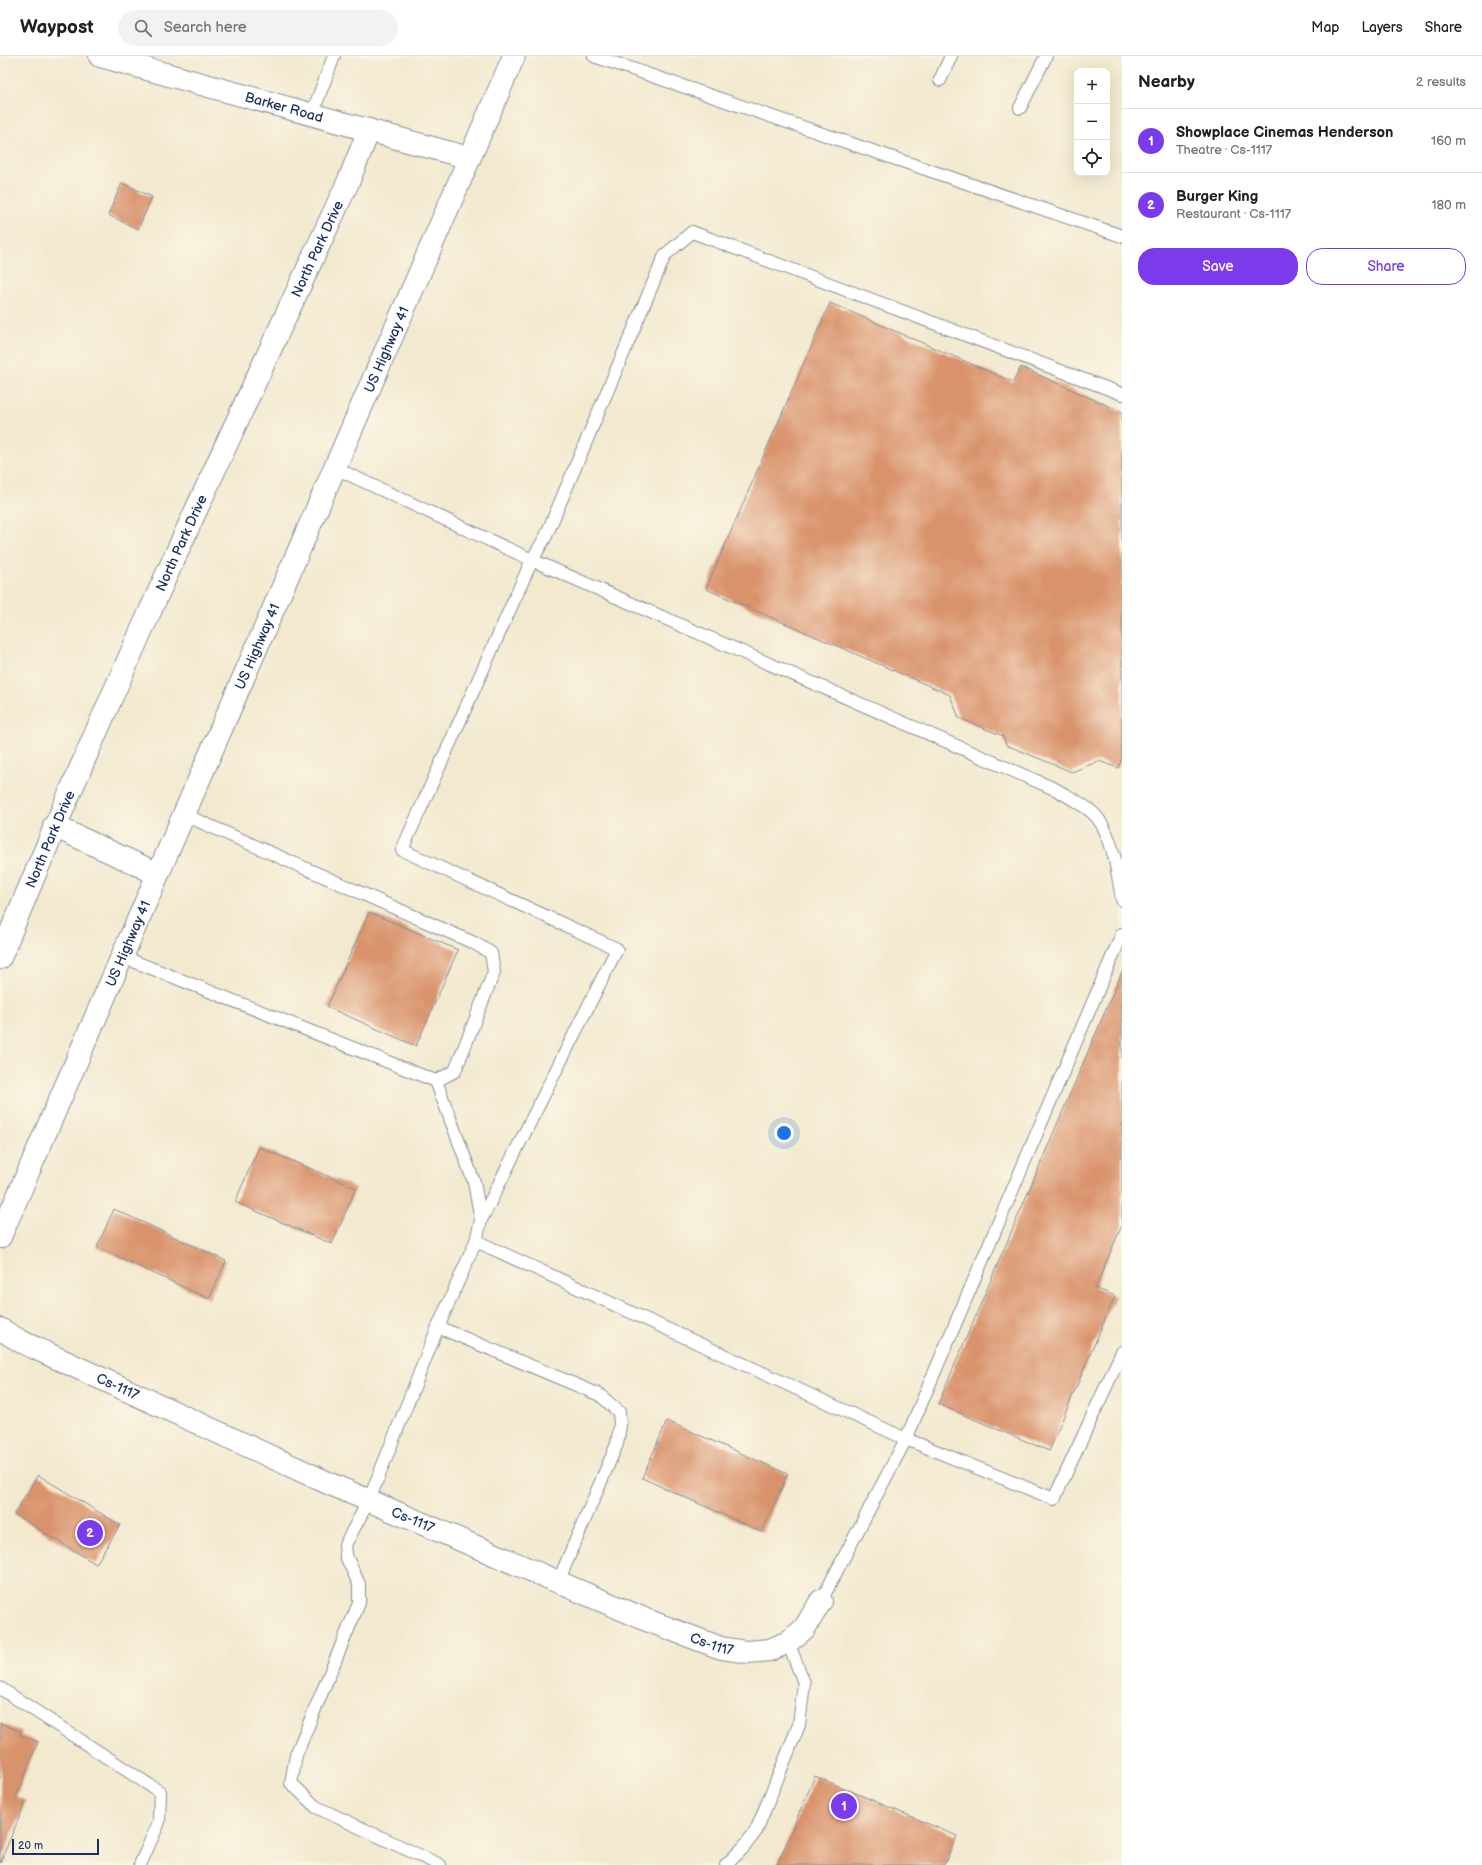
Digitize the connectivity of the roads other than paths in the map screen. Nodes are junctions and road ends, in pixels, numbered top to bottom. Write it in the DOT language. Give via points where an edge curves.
graph roads {
  1 [pos="100,56"];
  2 [pos="334,56"];
  3 [pos="514,56"];
  4 [pos="594,56"];
  5 [pos="951,56"];
  6 [pos="1046,56"];
  7 [pos="940,80"];
  8 [pos="1020,108"];
  9 [pos="312,114"];
  10 [pos="369,130"];
  11 [pos="469,158"];
  12 [pos="1122,236"];
  13 [pos="1122,394"];
  14 [pos="335,468"];
  15 [pos="532,560"];
  16 [pos="185,815"];
  17 [pos="54,826"];
  18 [pos="158,874"];
  19 [pos="1122,900"];
  20 [pos="1122,934"];
  21 [pos="123,957"];
  22 [pos="0,958"];
  23 [pos="436,1081"];
  24 [pos="481,1220"];
  25 [pos="0,1237"];
  26 [pos="476,1241"];
  27 [pos="438,1327"];
  28 [pos="0,1329"];
  29 [pos="1122,1352"];
  30 [pos="906,1438"];
  31 [pos="369,1500"];
  32 [pos="558,1582"];
  33 [pos="821,1601"];
  34 [pos="788,1642"];
  35 [pos="0,1688"];
  36 [pos="140,1865"];
  37 [pos="440,1865"];
  38 [pos="726,1865"];
  1 -- 9 [label="main road, Barker Road"];
  2 -- 9 [label="lane"];
  3 -- 11 [label="main road, US Highway 41"];
  4 -- 12 [label="lane"];
  5 -- 7 [label="lane"];
  6 -- 8 [label="lane"];
  9 -- 10 [label="main road, Barker Road"];
  10 -- 11 [label="main road, Barker Road"];
  10 -- 17 [label="main road, North Park Drive" via="349,180 174,557"];
  11 -- 14 [label="main road, US Highway 41"];
  13 -- 15 [label="lane" via="692,232 665,255 546,536"];
  14 -- 15 [label="lane"];
  14 -- 16 [label="main road, US Highway 41"];
  15 -- 19 [label="lane" via="1057,790 1099,820 1111,846"];
  15 -- 24 [label="lane" via="402,850 617,949"];
  16 -- 18 [label="main road, US Highway 41"];
  16 -- 23 [label="lane" via="474,943 491,953 494,972 455,1071"];
  17 -- 18 [label="main road"];
  17 -- 22 [label="main road, North Park Drive"];
  18 -- 21 [label="main road, US Highway 41"];
  20 -- 30 [label="lane"];
  21 -- 23 [label="lane"];
  21 -- 25 [label="main road, US Highway 41"];
  23 -- 24 [label="lane" via="474,1182"];
  24 -- 26 [label="lane"];
  26 -- 27 [label="lane"];
  26 -- 30 [label="lane"];
  27 -- 31 [label="lane"];
  27 -- 32 [label="lane" via="600,1395 619,1412 617,1444"];
  28 -- 31 [label="main road, Cs-1117" via="44,1352"];
  29 -- 30 [label="lane" via="1054,1499"];
  30 -- 33 [label="lane"];
  31 -- 32 [label="main road, Cs-1117"];
  31 -- 37 [label="lane" via="345,1545 346,1556 359,1584 359,1603 296,1755 291,1783 316,1807"];
  32 -- 34 [label="main road, Cs-1117" via="721,1648 747,1652 770,1650"];
  33 -- 34 [label="main road, Cs-1117" via="804,1629"];
  34 -- 38 [label="lane" via="804,1683 799,1725 756,1831"];
  35 -- 36 [label="lane" via="160,1792 159,1822"];
}
